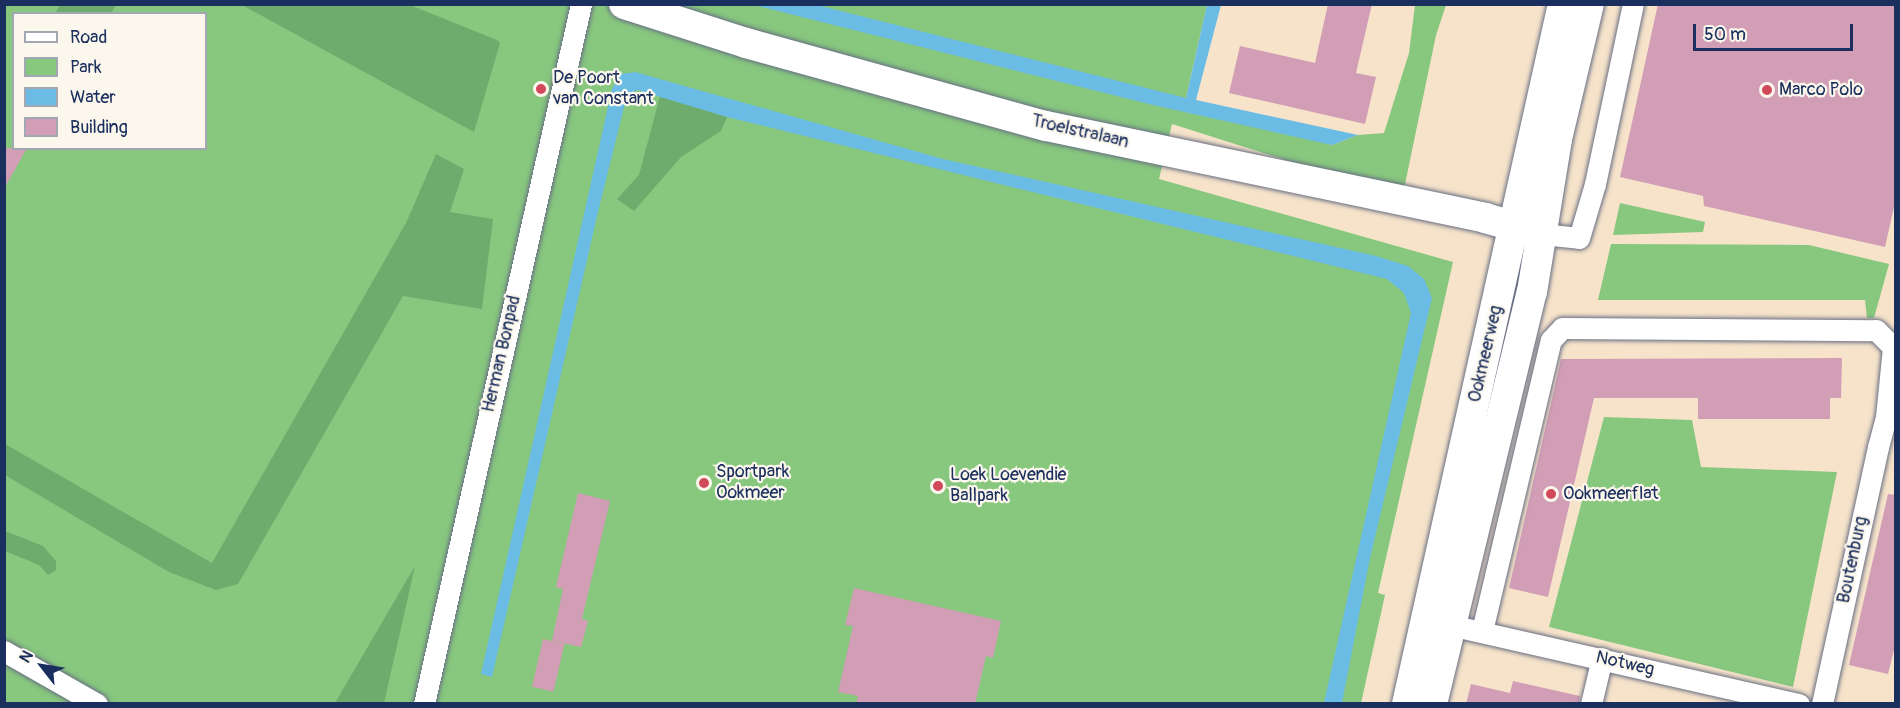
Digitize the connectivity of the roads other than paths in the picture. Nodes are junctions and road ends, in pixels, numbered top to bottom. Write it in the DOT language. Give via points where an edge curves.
graph roads {
  1 [pos="581,4"];
  2 [pos="624,4"];
  3 [pos="1563,4"];
  4 [pos="1589,4"];
  5 [pos="1633,4"];
  6 [pos="1513,225"];
  7 [pos="1542,234"];
  8 [pos="1891,417"];
  9 [pos="1450,625"];
  10 [pos="1482,631"];
  11 [pos="4,651"];
  12 [pos="1602,658"];
  13 [pos="98,704"];
  14 [pos="424,704"];
  15 [pos="1407,704"];
  16 [pos="1432,704"];
  17 [pos="1591,704"];
  18 [pos="1799,704"];
  19 [pos="1822,704"];
  1 -- 14 [label="street, Herman Bonpad"];
  2 -- 6 [label="main road, Troelstralaan" via="746,43 1046,126"];
  3 -- 6 [label="main road, Ookmeerweg"];
  4 -- 7 [label="main road, Ookmeerweg" via="1557,139"];
  5 -- 7 [label="street" via="1595,184 1579,238"];
  6 -- 7 [label="main road, Troelstralaan"];
  6 -- 15 [label="main road, Ookmeerweg"];
  7 -- 9 [label="main road, Ookmeerweg"];
  8 -- 10 [label="street, Boutenburg" via="1893,347 1876,330 1562,328 1551,339"];
  8 -- 19 [label="street, Boutenburg"];
  9 -- 10 [label="street, Notweg"];
  9 -- 16 [label="main road, Ookmeerweg"];
  10 -- 12 [label="street, Notweg"];
  11 -- 13 [label="street"];
  12 -- 17 [label="street"];
  12 -- 18 [label="street, Notweg"];
}
